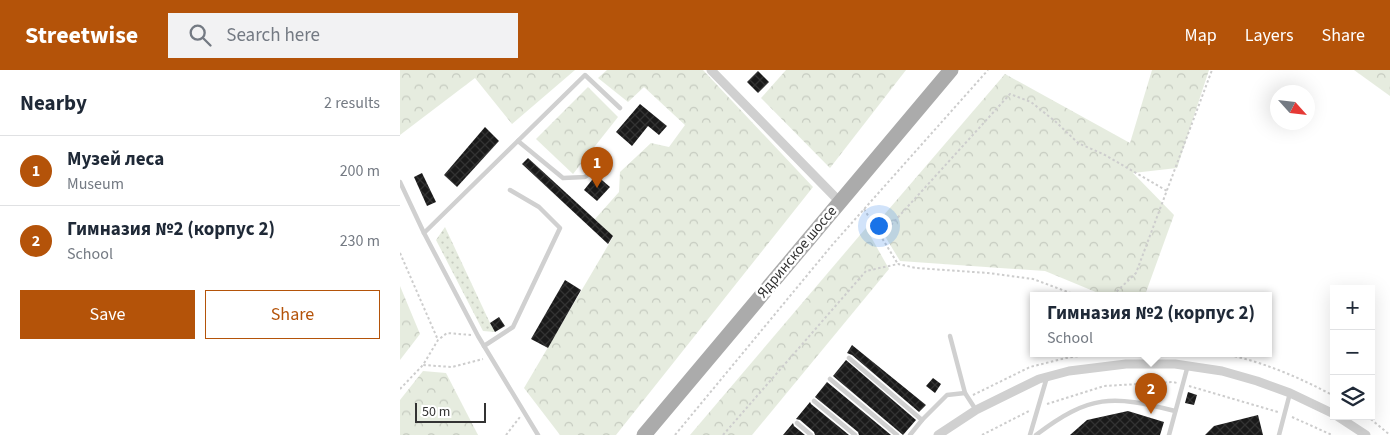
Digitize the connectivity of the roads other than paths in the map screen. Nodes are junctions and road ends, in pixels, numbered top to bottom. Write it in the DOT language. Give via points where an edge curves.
graph roads {
  1 [pos="711,70"];
  2 [pos="951,70"];
  3 [pos="620,108"];
  4 [pos="518,141"];
  5 [pos="608,159"];
  6 [pos="400,182"];
  7 [pos="510,190"];
  8 [pos="840,201"];
  9 [pos="424,233"];
  10 [pos="950,336"];
  11 [pos="484,346"];
  12 [pos="849,358"];
  13 [pos="1188,365"];
  14 [pos="1047,377"];
  15 [pos="830,379"];
  16 [pos="965,393"];
  17 [pos="1290,393"];
  18 [pos="814,401"];
  19 [pos="976,410"];
  20 [pos="1175,411"];
  21 [pos="1330,413"];
  22 [pos="922,420"];
  23 [pos="1343,420"];
  24 [pos="797,423"];
  25 [pos="538,435"];
  26 [pos="644,435"];
  27 [pos="811,435"];
  28 [pos="855,435"];
  29 [pos="897,435"];
  30 [pos="910,435"];
  31 [pos="938,435"];
  32 [pos="1030,435"];
  33 [pos="1036,435"];
  34 [pos="1169,435"];
  35 [pos="1279,435"];
  36 [pos="1366,435"];
  1 -- 8 [label="street"];
  2 -- 8 [label="main road, Ядринское шоссе"];
  3 -- 4 [label="lane" via="585,75"];
  4 -- 5 [label="lane" via="563,178 585,177"];
  4 -- 9 [label="lane"];
  6 -- 9 [label="lane"];
  7 -- 11 [label="lane" via="539,207 560,228 513,328"];
  8 -- 26 [label="main road, Ядринское шоссе"];
  9 -- 11 [label="lane"];
  10 -- 16 [label="lane"];
  11 -- 25 [label="lane"];
  12 -- 22 [label="lane"];
  13 -- 14 [label="street" via="1126,364"];
  13 -- 17 [label="street" via="1222,371"];
  13 -- 20 [label="lane"];
  14 -- 19 [label="street"];
  14 -- 32 [label="lane"];
  15 -- 29 [label="lane"];
  16 -- 19 [label="lane"];
  16 -- 22 [label="lane" via="947,395"];
  17 -- 21 [label="street"];
  17 -- 35 [label="lane"];
  18 -- 28 [label="lane"];
  19 -- 31 [label="street"];
  20 -- 33 [label="lane" via="1129,401 1092,403 1066,413"];
  20 -- 34 [label="lane"];
  22 -- 30 [label="lane"];
  23 -- 36 [label="street"];
  24 -- 27 [label="lane"];
}
